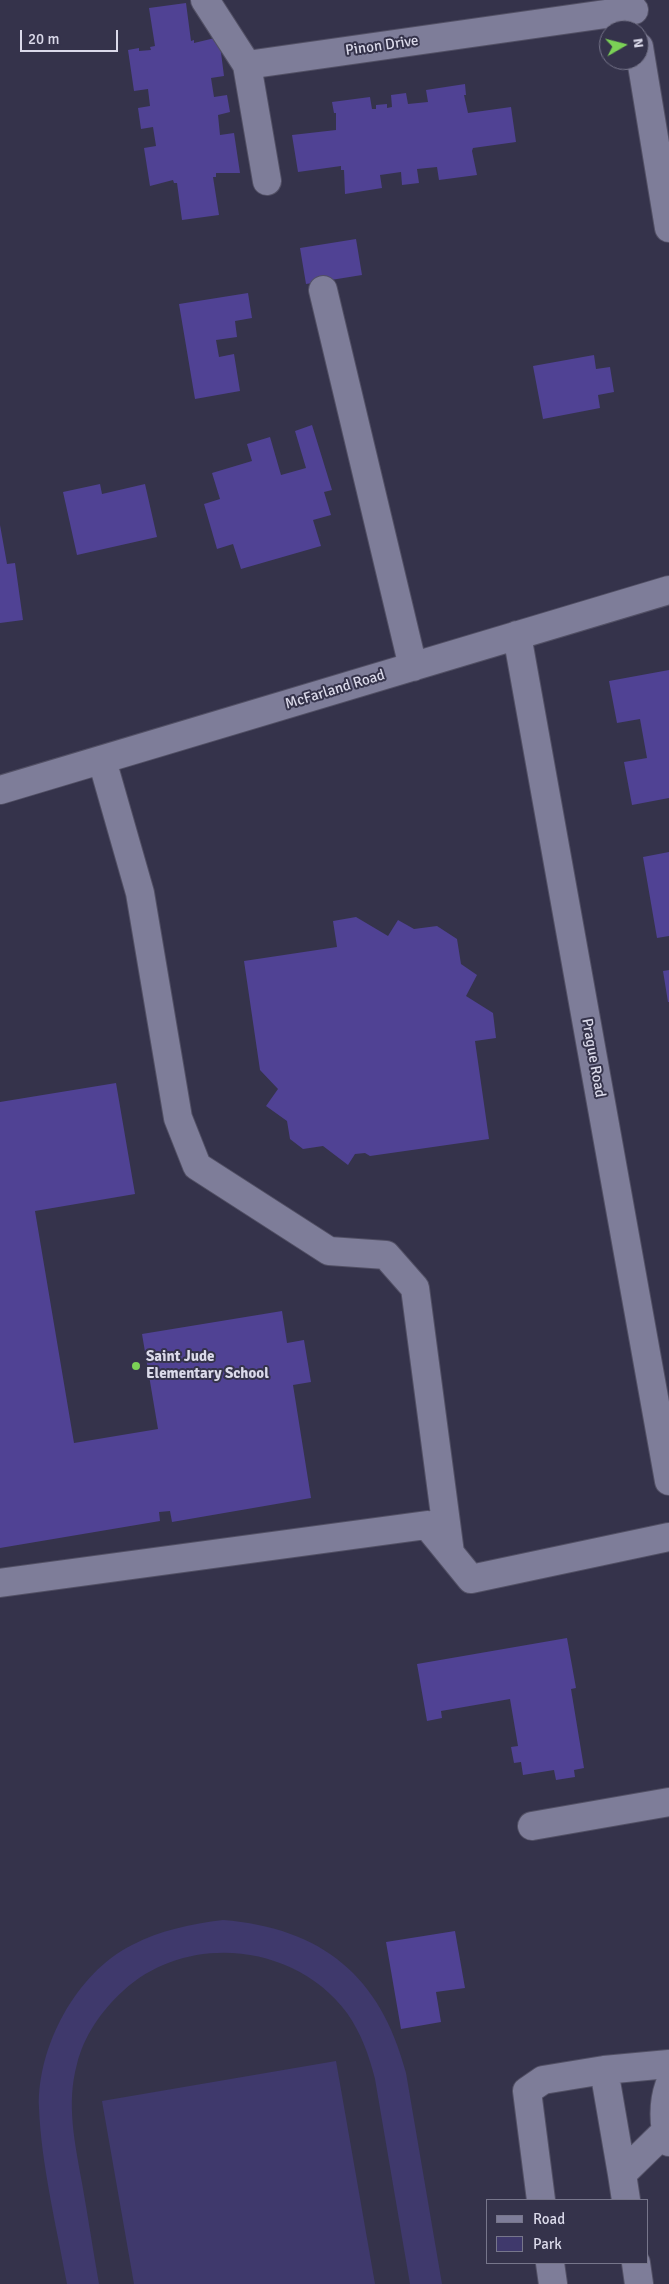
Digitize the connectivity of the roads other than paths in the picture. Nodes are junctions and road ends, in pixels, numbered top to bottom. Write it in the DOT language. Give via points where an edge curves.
graph roads {
  1 [pos="206,0"];
  2 [pos="634,13"];
  3 [pos="247,65"];
  4 [pos="643,70"];
  5 [pos="267,181"];
  6 [pos="669,228"];
  7 [pos="323,290"];
  8 [pos="669,590"];
  9 [pos="517,635"];
  10 [pos="413,667"];
  11 [pos="102,760"];
  12 [pos="0,790"];
  13 [pos="669,1481"];
  14 [pos="669,1537"];
  15 [pos="450,1553"];
  16 [pos="0,1583"];
  17 [pos="669,1802"];
  18 [pos="532,1826"];
  19 [pos="669,2064"];
  20 [pos="604,2070"];
  21 [pos="669,2086"];
  22 [pos="667,2137"];
  23 [pos="624,2187"];
  24 [pos="541,2199"];
  25 [pos="550,2264"];
  26 [pos="636,2264"];
  27 [pos="553,2284"];
  28 [pos="639,2284"];
  1 -- 3 [label="street"];
  2 -- 3 [label="street, Pinon Drive"];
  3 -- 5 [label="street"];
  4 -- 6 [label="street"];
  7 -- 10 [label="street"];
  8 -- 9 [label="street, McFarland Road"];
  9 -- 10 [label="street, McFarland Road"];
  9 -- 13 [label="street, Prague Road"];
  10 -- 11 [label="street, McFarland Road"];
  11 -- 12 [label="street, McFarland Road"];
  11 -- 15 [label="street" via="140,893 178,1118 197,1166 329,1251 386,1255 415,1288"];
  14 -- 15 [label="street" via="471,1579"];
  15 -- 16 [label="street" via="427,1525"];
  17 -- 18 [label="street"];
  19 -- 20 [label="street"];
  20 -- 23 [label="street"];
  20 -- 24 [label="street" via="543,2080 527,2091"];
  21 -- 22 [label="street" via="666,2096"];
  22 -- 23 [label="street"];
  25 -- 27 [label="street"];
  26 -- 28 [label="street"];
}
